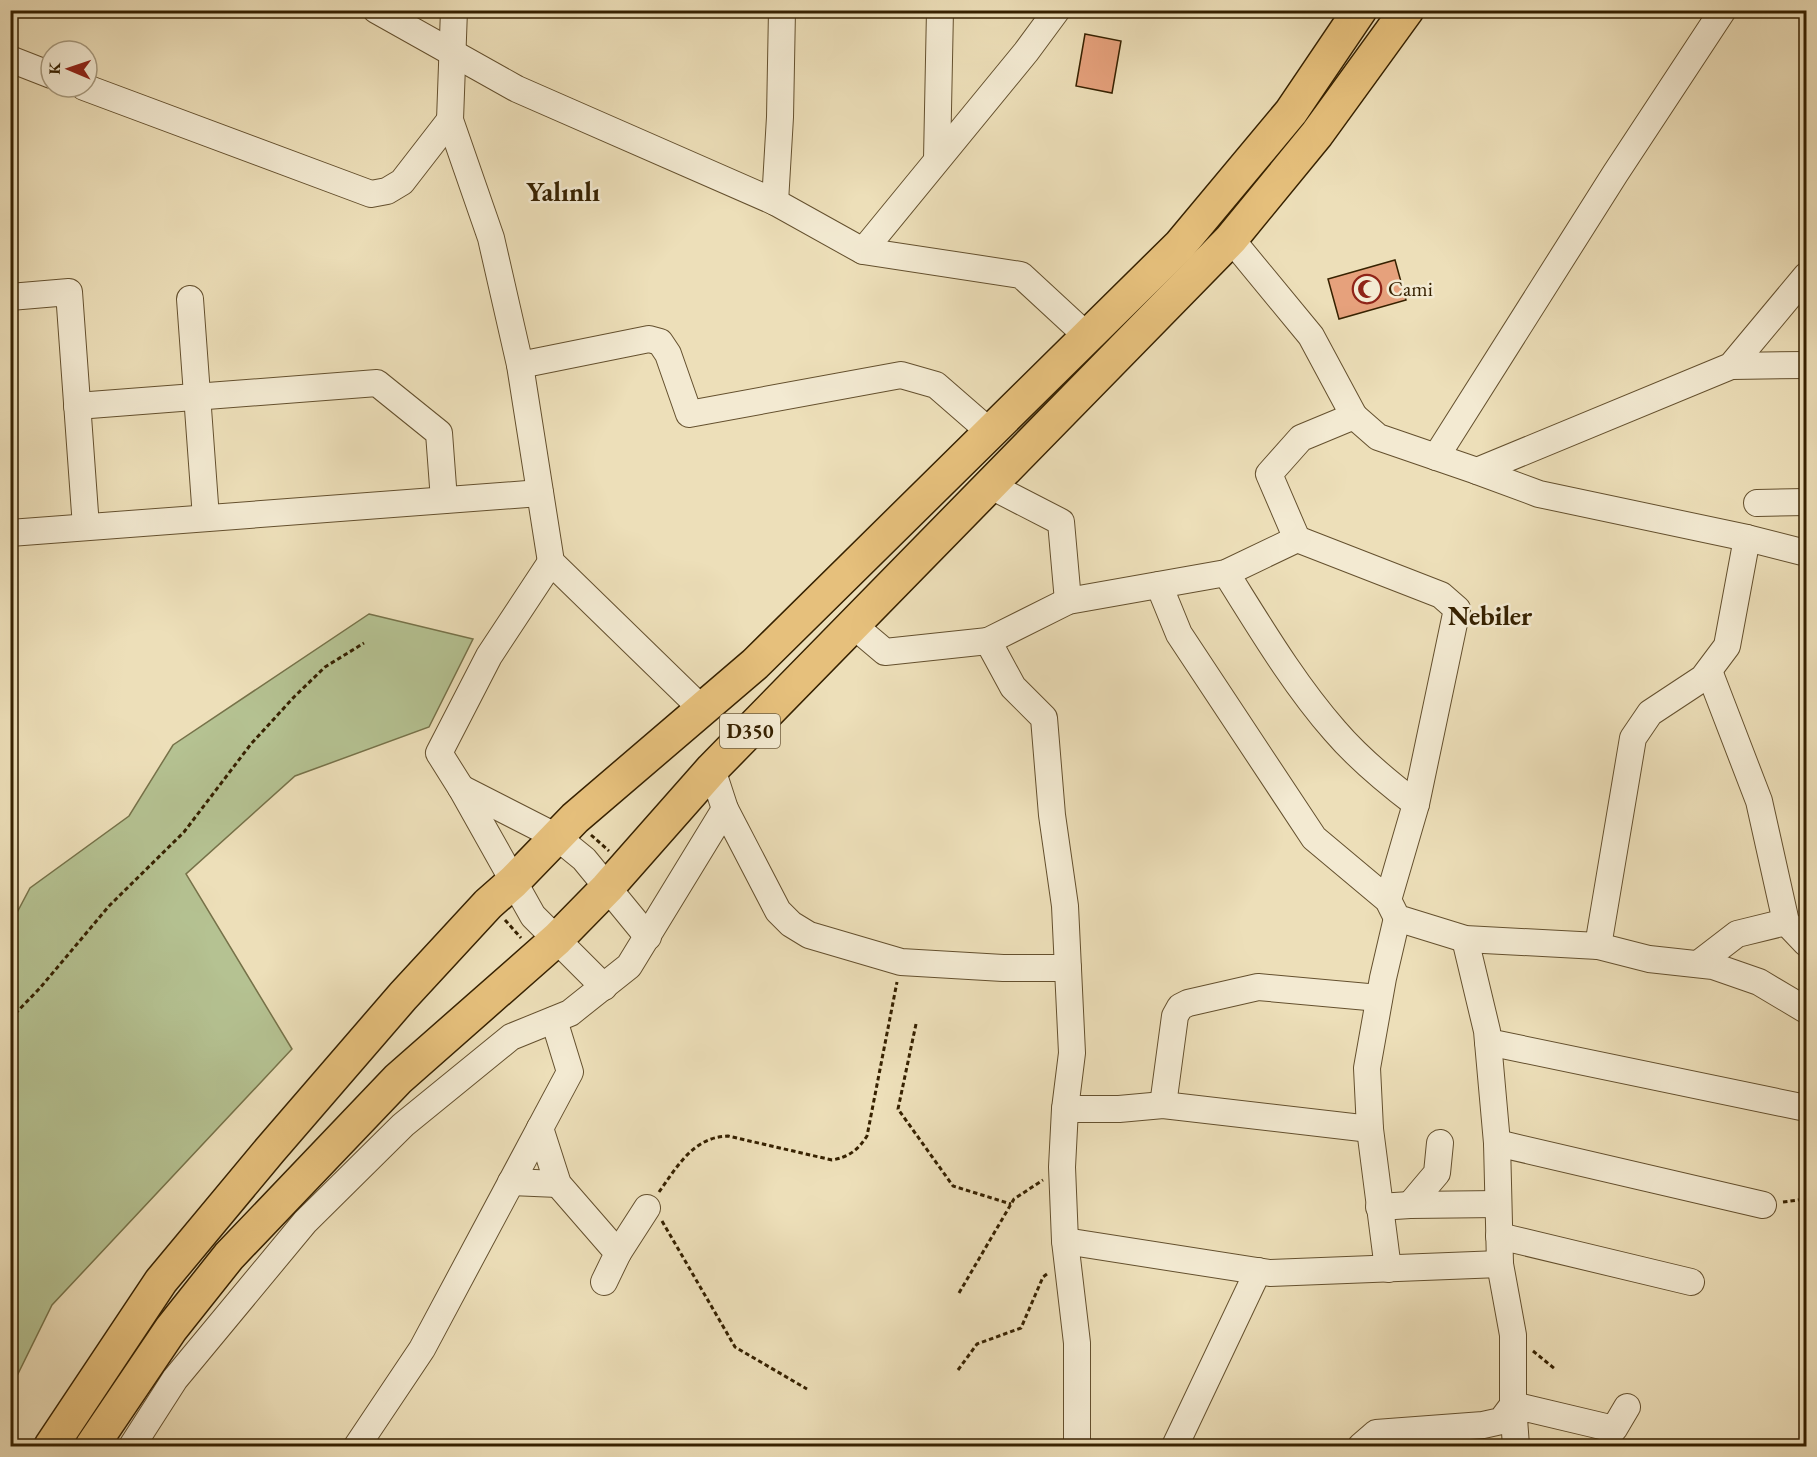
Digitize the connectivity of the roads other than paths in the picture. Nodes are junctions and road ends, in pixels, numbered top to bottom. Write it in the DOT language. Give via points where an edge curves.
graph roads {
  1 [pos="376,10"];
  2 [pos="454,10"];
  3 [pos="782,10"];
  4 [pos="940,10"];
  5 [pos="1057,10"];
  6 [pos="1360,10"];
  7 [pos="1407,10"];
  8 [pos="1723,10"];
  9 [pos="452,54"];
  10 [pos="10,59"];
  11 [pos="39,70"];
  12 [pos="99,93"];
  13 [pos="450,120"];
  14 [pos="937,159"];
  15 [pos="775,202"];
  16 [pos="1231,239"];
  17 [pos="863,251"];
  18 [pos="1806,276"];
  19 [pos="10,297"];
  20 [pos="189,299"];
  21 [pos="1087,336"];
  22 [pos="520,365"];
  23 [pos="1806,365"];
  24 [pos="1731,366"];
  25 [pos="197,397"];
  26 [pos="77,406"];
  27 [pos="1354,416"];
  28 [pos="990,432"];
  29 [pos="1436,457"];
  30 [pos="1477,471"];
  31 [pos="991,486"];
  32 [pos="540,493"];
  33 [pos="444,500"];
  34 [pos="1806,502"];
  35 [pos="1758,503"];
  36 [pos="206,518"];
  37 [pos="86,527"];
  38 [pos="10,533"];
  39 [pos="1747,538"];
  40 [pos="1297,539"];
  41 [pos="1806,553"];
  42 [pos="551,562"];
  43 [pos="1226,573"];
  44 [pos="1159,585"];
  45 [pos="1068,601"];
  46 [pos="853,626"];
  47 [pos="988,641"];
  48 [pos="1709,670"];
  49 [pos="703,710"];
  50 [pos="712,770"];
  51 [pos="461,788"];
  52 [pos="1416,804"];
  53 [pos="725,809"];
  54 [pos="556,837"];
  55 [pos="513,882"];
  56 [pos="607,888"];
  57 [pos="1392,909"];
  58 [pos="1786,922"];
  59 [pos="648,937"];
  60 [pos="1465,939"];
  61 [pos="1806,943"];
  62 [pos="1598,946"];
  63 [pos="548,947"];
  64 [pos="1698,964"];
  65 [pos="1068,968"];
  66 [pos="604,987"];
  67 [pos="1379,998"];
  68 [pos="1806,1010"];
  69 [pos="554,1020"];
  70 [pos="1488,1042"];
  71 [pos="1163,1105"];
  72 [pos="1806,1108"];
  73 [pos="1065,1109"];
  74 [pos="540,1128"];
  75 [pos="1370,1129"];
  76 [pos="1440,1143"];
  77 [pos="1497,1143"];
  78 [pos="1437,1173"];
  79 [pos="511,1182"];
  80 [pos="558,1184"];
  81 [pos="1465,1204"];
  82 [pos="1498,1204"];
  83 [pos="1763,1204"];
  84 [pos="1410,1205"];
  85 [pos="1379,1207"];
  86 [pos="647,1208"];
  87 [pos="1499,1236"];
  88 [pos="1066,1252"];
  89 [pos="618,1253"];
  90 [pos="1500,1264"];
  91 [pos="1388,1269"];
  92 [pos="1258,1271"];
  93 [pos="604,1282"];
  94 [pos="1691,1282"];
  95 [pos="1513,1405"];
  96 [pos="1627,1407"];
  97 [pos="1404,1440"];
  98 [pos="51,1446"];
  99 [pos="92,1446"];
  100 [pos="132,1446"];
  101 [pos="357,1446"];
  102 [pos="1077,1446"];
  103 [pos="1175,1446"];
  104 [pos="1361,1446"];
  105 [pos="1516,1446"];
  1 -- 9 [label="street"];
  2 -- 9 [label="street"];
  3 -- 15 [label="street"];
  4 -- 14 [label="street"];
  5 -- 14 [label="street"];
  6 -- 21 [label="highway, D350" via="1292,112 1180,244"];
  7 -- 16 [label="highway, D350" via="1317,134"];
  8 -- 29 [label="street"];
  9 -- 13 [label="street"];
  9 -- 15 [label="street" via="517,89"];
  10 -- 11 [label="street"];
  12 -- 13 [label="street" via="371,194 402,182"];
  13 -- 22 [label="street" via="490,238"];
  14 -- 17 [label="street"];
  15 -- 17 [label="street"];
  16 -- 27 [label="street" via="1311,336"];
  16 -- 31 [label="highway, D350"];
  17 -- 21 [label="street" via="1021,275"];
  18 -- 24 [label="street"];
  19 -- 26 [label="street" via="69,292"];
  20 -- 25 [label="street"];
  21 -- 28 [label="highway, D350"];
  22 -- 28 [label="street" via="649,339 660,342 668,354 689,414 901,375 936,385"];
  22 -- 32 [label="street"];
  23 -- 24 [label="street"];
  24 -- 30 [label="street"];
  25 -- 26 [label="street"];
  25 -- 33 [label="street" via="377,383 439,433"];
  25 -- 36 [label="street"];
  26 -- 37 [label="street"];
  27 -- 29 [label="street" via="1378,437"];
  27 -- 40 [label="street" via="1301,438 1269,474"];
  28 -- 49 [label="highway, D350" via="755,664"];
  29 -- 30 [label="street"];
  30 -- 39 [label="street" via="1539,494"];
  31 -- 45 [label="street" via="1061,522"];
  31 -- 46 [label="highway, D350"];
  32 -- 33 [label="street"];
  32 -- 42 [label="street"];
  33 -- 36 [label="street"];
  34 -- 35 [label="street"];
  36 -- 37 [label="street"];
  37 -- 38 [label="street"];
  39 -- 41 [label="street"];
  39 -- 48 [label="street" via="1727,646"];
  40 -- 43 [label="street"];
  40 -- 52 [label="street" via="1441,595 1457,609"];
  42 -- 49 [label="street"];
  42 -- 51 [label="street" via="489,656 439,753"];
  43 -- 44 [label="street"];
  43 -- 52 [label="street" via="1293,676 1336,732"];
  44 -- 45 [label="street"];
  44 -- 57 [label="street" via="1179,634 1314,838"];
  45 -- 47 [label="street"];
  46 -- 47 [label="street" via="885,652"];
  46 -- 50 [label="highway, D350"];
  47 -- 65 [label="street" via="1013,687 1044,717"];
  48 -- 58 [label="street" via="1759,801"];
  48 -- 62 [label="street" via="1650,713 1633,738"];
  49 -- 54 [label="highway, D350"];
  50 -- 53 [label="street"];
  50 -- 56 [label="highway, D350"];
  51 -- 54 [label="street"];
  51 -- 55 [label="street"];
  52 -- 57 [label="street"];
  53 -- 59 [label="street"];
  53 -- 65 [label="street" via="778,911 809,935 901,962"];
  54 -- 55 [label="highway, D350"];
  54 -- 56 [label="street" via="584,859"];
  55 -- 63 [label="street"];
  55 -- 98 [label="highway, D350" via="395,1005 161,1281"];
  56 -- 59 [label="street"];
  56 -- 63 [label="highway, D350"];
  57 -- 60 [label="street"];
  57 -- 67 [label="street"];
  58 -- 61 [label="street"];
  58 -- 64 [label="street" via="1737,934"];
  59 -- 66 [label="street" via="629,966"];
  60 -- 62 [label="street"];
  60 -- 70 [label="street"];
  62 -- 64 [label="street" via="1649,959"];
  63 -- 66 [label="street"];
  63 -- 99 [label="highway, D350" via="398,1079 229,1256 171,1329"];
  64 -- 68 [label="street" via="1759,982"];
  65 -- 73 [label="street" via="1072,1053"];
  66 -- 69 [label="street"];
  67 -- 71 [label="street" via="1258,987 1184,1005 1175,1016"];
  67 -- 75 [label="street" via="1367,1068"];
  69 -- 74 [label="street" via="570,1072"];
  69 -- 100 [label="street" via="511,1037 403,1125 305,1222 175,1379"];
  70 -- 72 [label="street"];
  70 -- 77 [label="street"];
  71 -- 73 [label="street"];
  71 -- 75 [label="street"];
  73 -- 88 [label="street" via="1062,1167"];
  74 -- 79 [label="street"];
  74 -- 80 [label="street"];
  75 -- 85 [label="street"];
  76 -- 78 [label="street"];
  77 -- 82 [label="street"];
  77 -- 83 [label="street"];
  78 -- 81 [label="street"];
  78 -- 84 [label="street"];
  79 -- 80 [label="street"];
  79 -- 101 [label="street" via="422,1349"];
  80 -- 89 [label="street"];
  81 -- 82 [label="street"];
  81 -- 84 [label="street"];
  82 -- 87 [label="street"];
  84 -- 85 [label="street"];
  85 -- 91 [label="street"];
  86 -- 89 [label="street"];
  87 -- 90 [label="street"];
  87 -- 94 [label="street"];
  88 -- 92 [label="street"];
  88 -- 102 [label="street" via="1077,1343"];
  89 -- 93 [label="street"];
  90 -- 91 [label="street"];
  90 -- 95 [label="street" via="1513,1335"];
  91 -- 92 [label="street"];
  92 -- 103 [label="street"];
  95 -- 96 [label="street" via="1614,1429"];
  95 -- 97 [label="street" via="1501,1421"];
  95 -- 105 [label="street"];
  97 -- 104 [label="street" via="1377,1433"];
}
